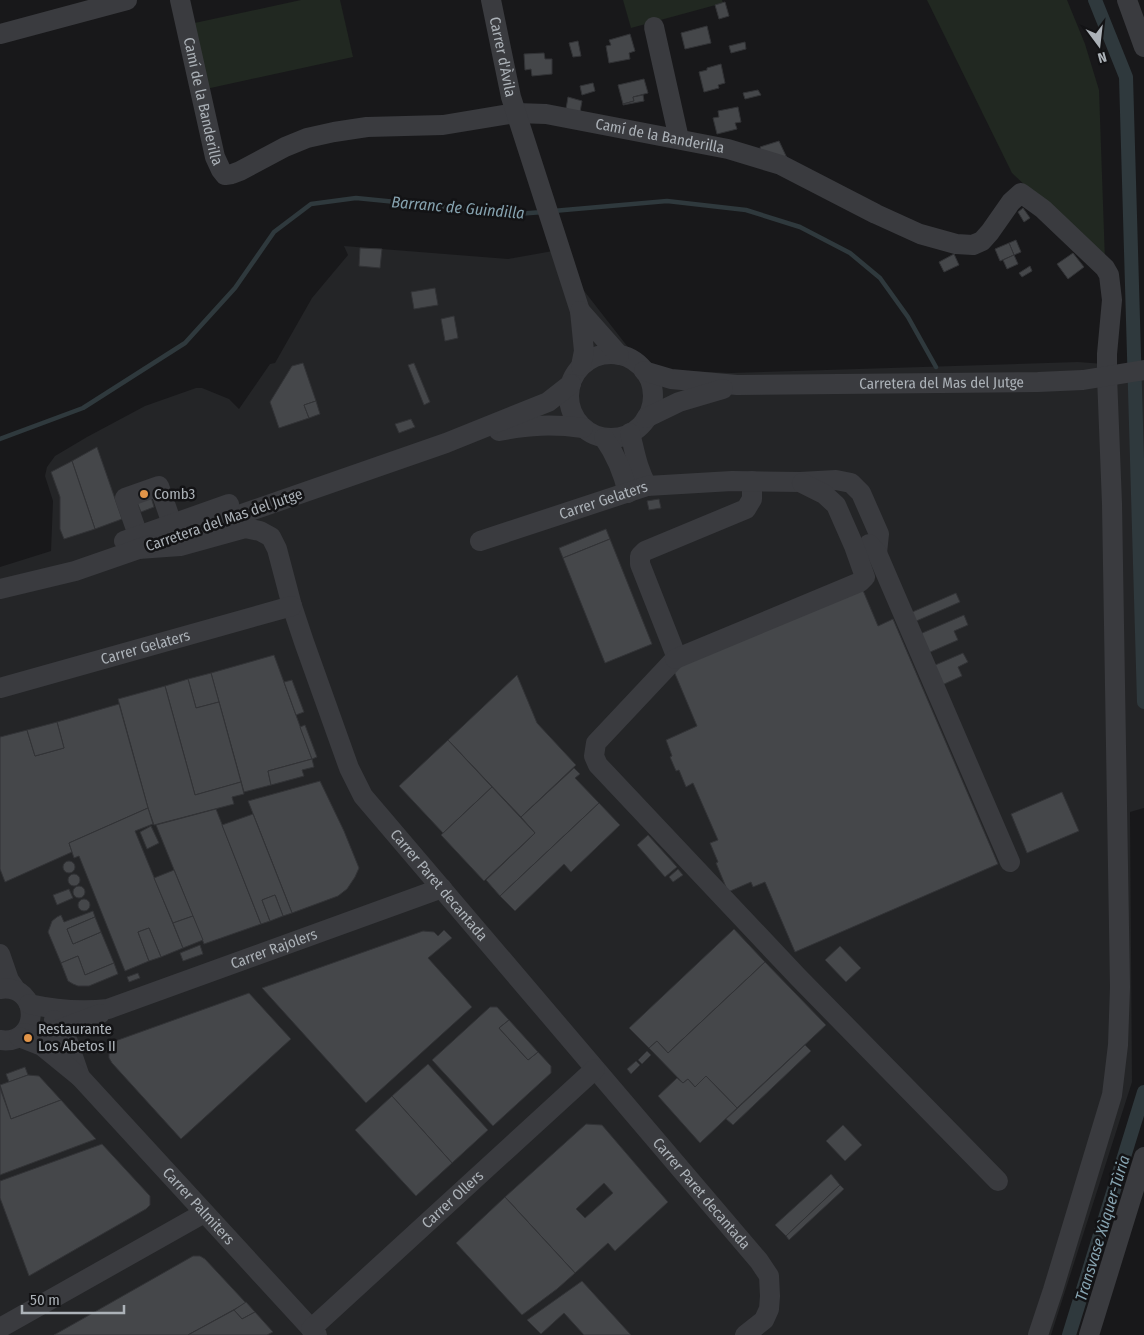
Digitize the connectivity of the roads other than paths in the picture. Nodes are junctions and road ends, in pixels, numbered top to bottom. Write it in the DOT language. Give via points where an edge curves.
graph roads {
  1 [pos="127,0"];
  2 [pos="180,0"];
  3 [pos="491,0"];
  4 [pos="1127,0"];
  5 [pos="654,27"];
  6 [pos="0,34"];
  7 [pos="1144,47"];
  8 [pos="516,113"];
  9 [pos="679,139"];
  10 [pos="580,311"];
  11 [pos="619,355"];
  12 [pos="581,366"];
  13 [pos="1144,370"];
  14 [pos="644,371"];
  15 [pos="1111,375"];
  16 [pos="570,384"];
  17 [pos="737,385"];
  18 [pos="525,411"];
  19 [pos="646,418"];
  20 [pos="583,428"];
  21 [pos="630,433"];
  22 [pos="604,438"];
  23 [pos="446,443"];
  24 [pos="742,481"];
  25 [pos="800,482"];
  26 [pos="648,486"];
  27 [pos="628,493"];
  28 [pos="172,524"];
  29 [pos="480,541"];
  30 [pos="138,542"];
  31 [pos="0,589"];
  32 [pos="292,606"];
  33 [pos="674,659"];
  34 [pos="0,688"];
  35 [pos="1010,862"];
  36 [pos="442,888"];
  37 [pos="0,954"];
  38 [pos="22,998"];
  39 [pos="108,1009"];
  40 [pos="87,1021"];
  41 [pos="60,1030"];
  42 [pos="11,1041"];
  43 [pos="74,1054"];
  44 [pos="595,1069"];
  45 [pos="80,1077"];
  46 [pos="1144,1157"];
  47 [pos="998,1181"];
  48 [pos="204,1213"];
  49 [pos="0,1328"];
  50 [pos="314,1332"];
  51 [pos="745,1335"];
  52 [pos="1038,1335"];
  53 [pos="1089,1335"];
  1 -- 6 [label="street"];
  2 -- 8 [label="street, Camí de la Banderilla" via="215,157 225,174 240,171 307,138 334,132 367,127 444,126"];
  3 -- 8 [label="street, Carrer d'Àvila"];
  4 -- 7 [label="street"];
  5 -- 9 [label="street"];
  8 -- 9 [label="street, Camí de la Banderilla" via="546,114"];
  8 -- 10 [label="street, Carrer d'Àvila"];
  9 -- 15 [label="street, Camí de la Banderilla" via="782,165 920,234 956,244 982,241 1020,193 1043,208 1100,262 1108,275 1112,300 1106,354"];
  10 -- 11 [label="street"];
  10 -- 12 [label="street" via="584,351"];
  11 -- 12 [label="street" via="595,357"];
  11 -- 14 [label="street"];
  12 -- 16 [label="street"];
  13 -- 15 [label="street, Carretera del Mas del Jutge"];
  14 -- 17 [label="street, Carretera del Mas del Jutge" via="671,379"];
  14 -- 19 [label="street" via="652,400"];
  15 -- 17 [label="street, Carretera del Mas del Jutge" via="1038,382"];
  15 -- 52 [label="street" via="1120,948 1118,1044 1112,1095"];
  16 -- 18 [label="street, Carretera del Mas del Jutge" via="548,402"];
  16 -- 20 [label="street" via="570,408"];
  17 -- 19 [label="street, Carretera del Mas del Jutge" via="679,402"];
  18 -- 23 [label="street, Carretera del Mas del Jutge"];
  18 -- 28 [label="street" via="510,409 484,416"];
  19 -- 21 [label="street"];
  20 -- 22 [label="street"];
  20 -- 23 [label="street, Carretera del Mas del Jutge" via="529,425"];
  21 -- 22 [label="street"];
  21 -- 26 [label="street" via="640,473"];
  22 -- 27 [label="street" via="623,471"];
  23 -- 30 [label="street, Carretera del Mas del Jutge"];
  24 -- 25 [label="street, Carrer Gelaters"];
  24 -- 26 [label="street, Carrer Gelaters"];
  24 -- 33 [label="street" via="752,499 746,509 645,551 640,556 640,564 675,653"];
  25 -- 33 [label="street" via="824,494 836,505 865,577 860,582"];
  25 -- 35 [label="street, Carrer Gelaters" via="838,488 847,497 868,543 877,553"];
  26 -- 27 [label="street, Carrer Gelaters"];
  27 -- 29 [label="street, Carrer Gelaters"];
  28 -- 30 [label="street"];
  28 -- 30 [label="street" via="159,486 125,498"];
  30 -- 31 [label="street, Carretera del Mas del Jutge" via="75,571"];
  30 -- 32 [label="street, Carrer Paret decantada" via="180,546 245,528 260,531 271,538 277,549"];
  32 -- 34 [label="street, Carrer Gelaters"];
  32 -- 36 [label="street, Carrer Paret decantada" via="349,768 363,796"];
  33 -- 47 [label="street" via="596,743 594,756 598,765 798,977"];
  36 -- 39 [label="street, Carrer Rajolers"];
  36 -- 44 [label="street, Carrer Paret decantada"];
  37 -- 38 [label="street, Carrer Palmiters" via="10,980"];
  38 -- 39 [label="street, Carrer Rajolers" via="60,1010"];
  38 -- 41 [label="street, Carrer Palmiters"];
  38 -- 42 [label="street" via="31,1020 28,1027"];
  39 -- 40 [label="street, Carrer Rajolers"];
  40 -- 41 [label="street, Carrer Rajolers"];
  40 -- 43 [label="street"];
  41 -- 42 [label="street, Carrer Rajolers"];
  41 -- 43 [label="street, Carrer Palmiters"];
  42 -- 45 [label="street, Carrer Palmiters" via="42,1046"];
  43 -- 45 [label="street, Carrer Palmiters"];
  44 -- 50 [label="street, Carrer Ollers"];
  44 -- 51 [label="street, Carrer Paret decantada" via="769,1276 769,1309 764,1320"];
  45 -- 48 [label="street, Carrer Palmiters"];
  46 -- 53 [label="street"];
  48 -- 49 [label="street"];
  48 -- 50 [label="street, Carrer Palmiters"];
}
